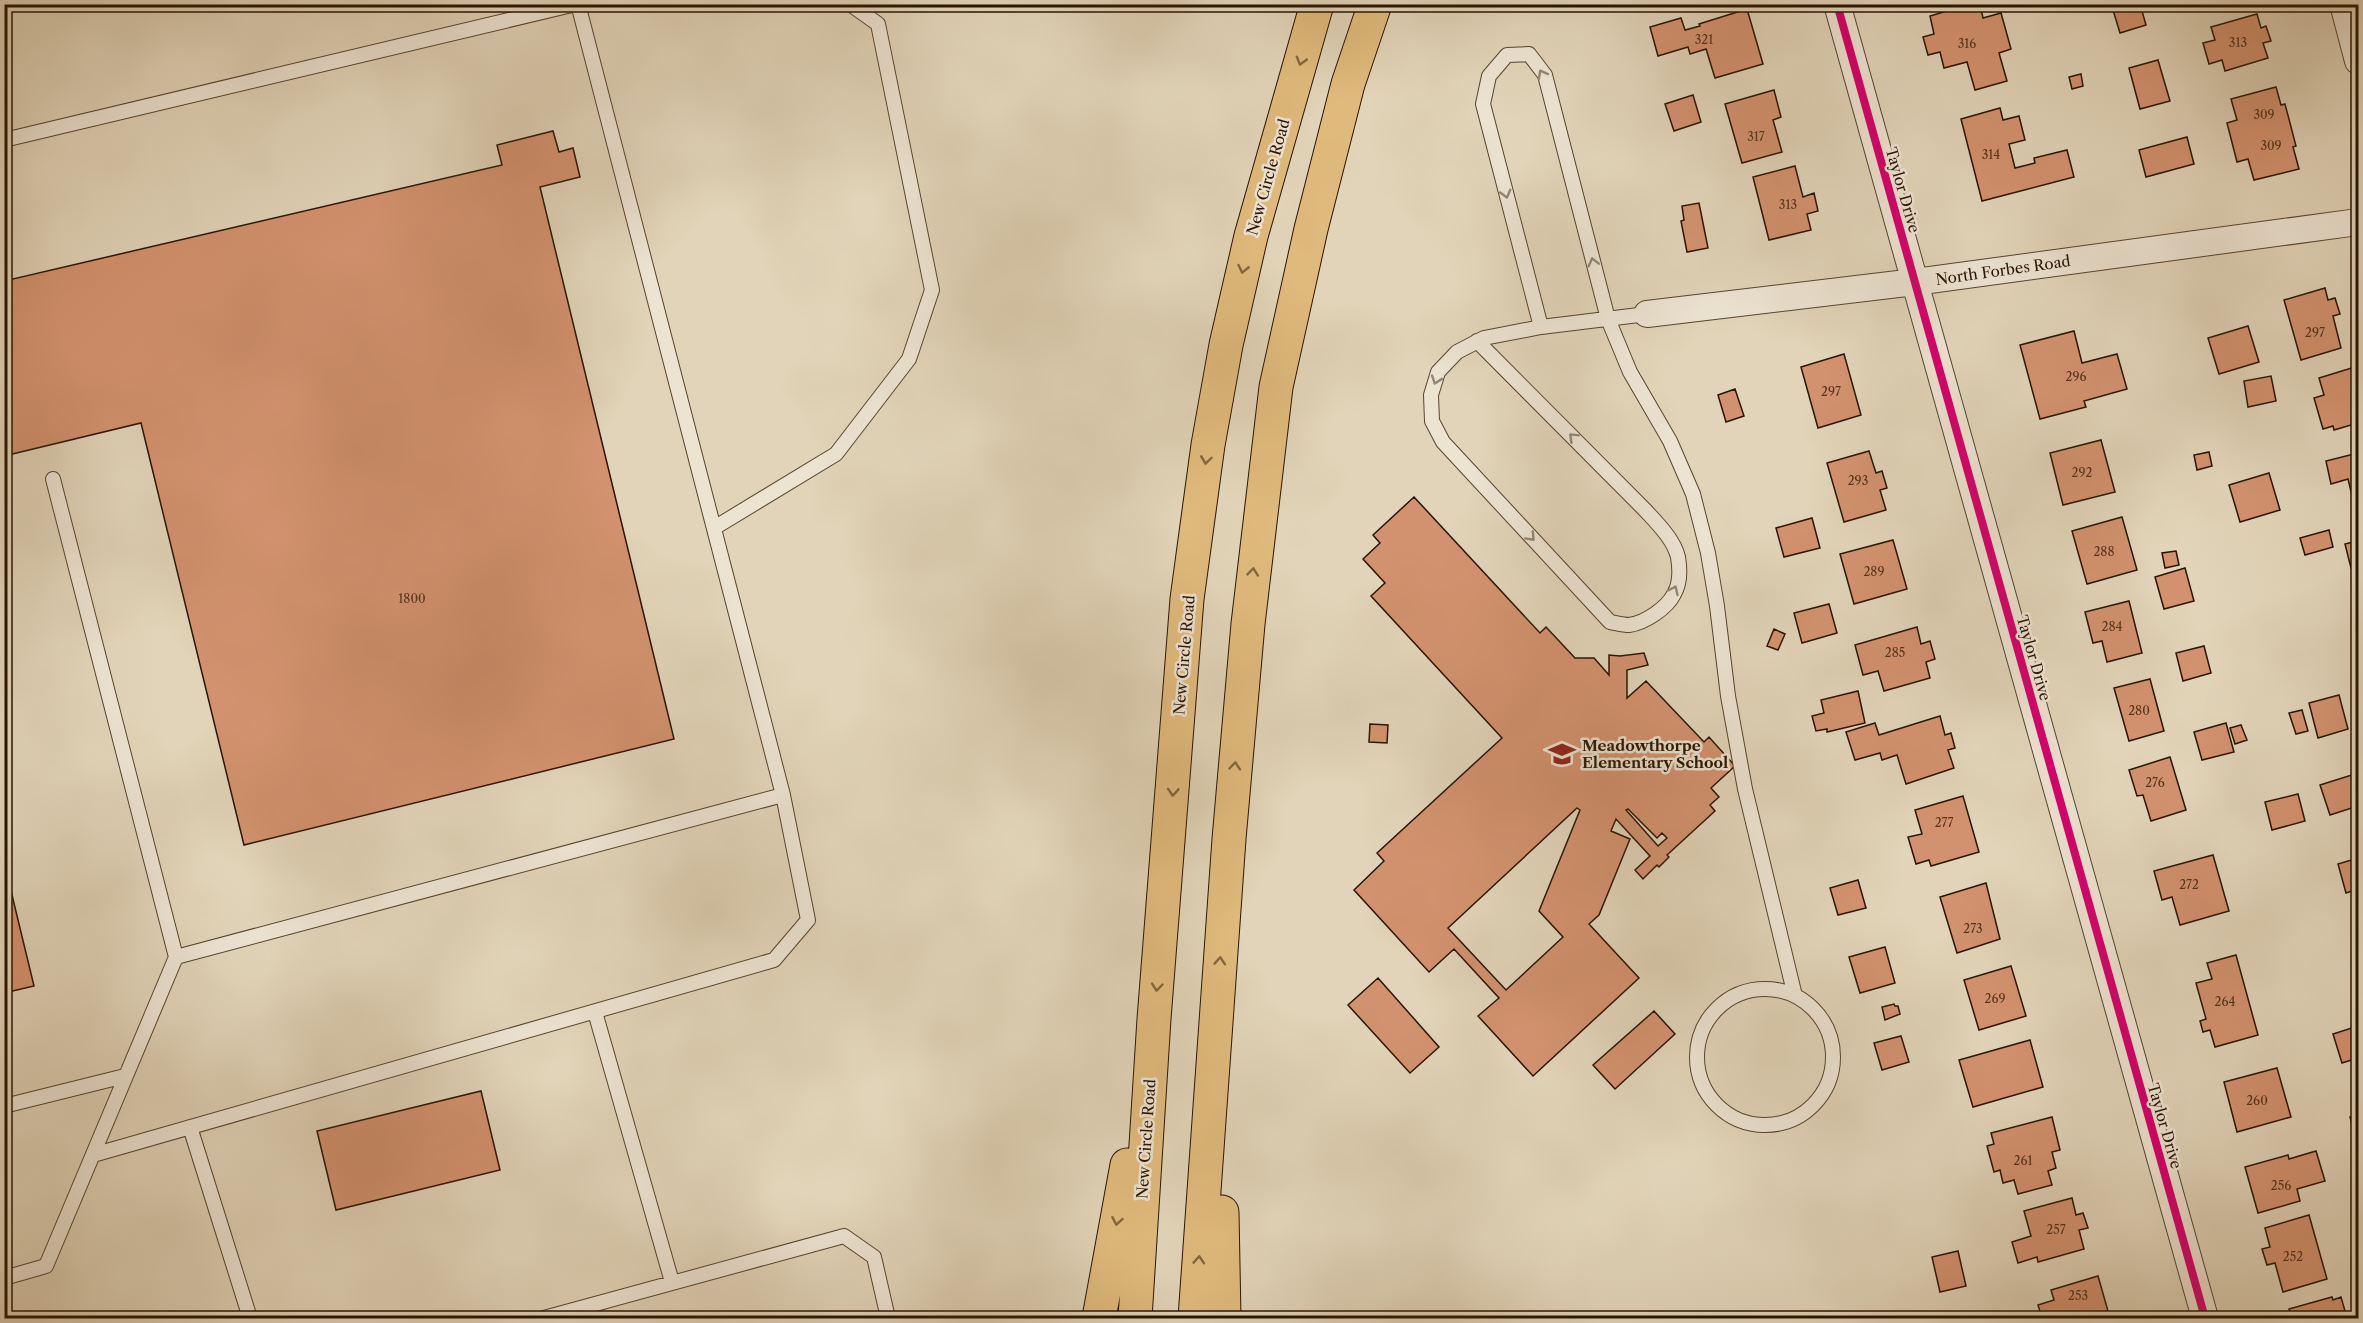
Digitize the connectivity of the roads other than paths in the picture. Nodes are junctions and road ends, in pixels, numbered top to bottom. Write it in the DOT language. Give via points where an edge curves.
graph roads {
  1 [pos="577,4"];
  2 [pos="850,4"];
  3 [pos="1317,4"];
  4 [pos="1375,4"];
  5 [pos="1837,4"];
  6 [pos="2343,4"];
  7 [pos="2358,61"];
  8 [pos="4,140"];
  9 [pos="2358,222"];
  10 [pos="1915,282"];
  11 [pos="1647,314"];
  12 [pos="1608,319"];
  13 [pos="1541,327"];
  14 [pos="1477,341"];
  15 [pos="52,479"];
  16 [pos="714,528"];
  17 [pos="783,795"];
  18 [pos="176,957"];
  19 [pos="1796,996"];
  20 [pos="1218,1001"];
  21 [pos="595,1012"];
  22 [pos="1154,1019"];
  23 [pos="126,1076"];
  24 [pos="4,1106"];
  25 [pos="190,1127"];
  26 [pos="93,1155"];
  27 [pos="4,1278"];
  28 [pos="672,1282"];
  29 [pos="250,1318"];
  30 [pos="544,1318"];
  31 [pos="888,1318"];
  32 [pos="1099,1318"];
  33 [pos="1135,1318"];
  34 [pos="1195,1318"];
  35 [pos="1224,1318"];
  36 [pos="2205,1318"];
  1 -- 8 [label="lane"];
  1 -- 16 [label="lane"];
  2 -- 16 [label="lane" via="878,24 932,291 909,359 836,454"];
  3 -- 22 [label="highway, New Circle Road, one-way" via="1251,236 1208,445 1187,598"];
  20 -- 4 [label="highway, one-way" via="1248,624 1276,387 1339,117"];
  5 -- 10 [label="street, Taylor Drive"];
  6 -- 7 [label="street"];
  9 -- 10 [label="street, North Forbes Road"];
  10 -- 11 [label="street, North Forbes Road"];
  10 -- 36 [label="street, Taylor Drive"];
  11 -- 12 [label="lane"];
  12 -- 13 [label="lane"];
  12 -- 13 [label="lane, one-way" via="1545,75 1529,54 1507,55 1490,76 1483,104"];
  12 -- 19 [label="lane" via="1630,372 1670,441 1694,494 1708,553 1745,789"];
  13 -- 14 [label="lane"];
  14 -- 14 [label="lane, one-way" via="1457,352 1438,372 1431,395 1432,421 1443,442 1610,622 1628,625 1659,610 1674,595 1679,579 1678,556 1669,538"];
  15 -- 18 [label="lane"];
  16 -- 17 [label="lane"];
  17 -- 18 [label="lane"];
  17 -- 21 [label="lane" via="808,920 774,960"];
  18 -- 23 [label="lane"];
  19 -- 19 [label="lane" via="1774,990 1751,990 1730,998 1713,1012 1701,1031 1696,1053 1698,1075 1707,1095 1722,1112 1742,1122 1764,1126 1787,1122 1807,1111 1822,1094 1832,1073 1833,1050 1827,1028 1814,1009"];
  34 -- 20 [label="highway, one-way"];
  20 -- 35 [label="highway"];
  21 -- 25 [label="lane"];
  21 -- 28 [label="lane"];
  22 -- 32 [label="highway, one-way"];
  22 -- 33 [label="highway, New Circle Road"];
  23 -- 24 [label="lane"];
  23 -- 26 [label="lane"];
  25 -- 26 [label="lane"];
  25 -- 29 [label="lane"];
  26 -- 27 [label="lane" via="46,1266"];
  28 -- 30 [label="lane"];
  28 -- 31 [label="lane" via="844,1236 874,1257"];
}
